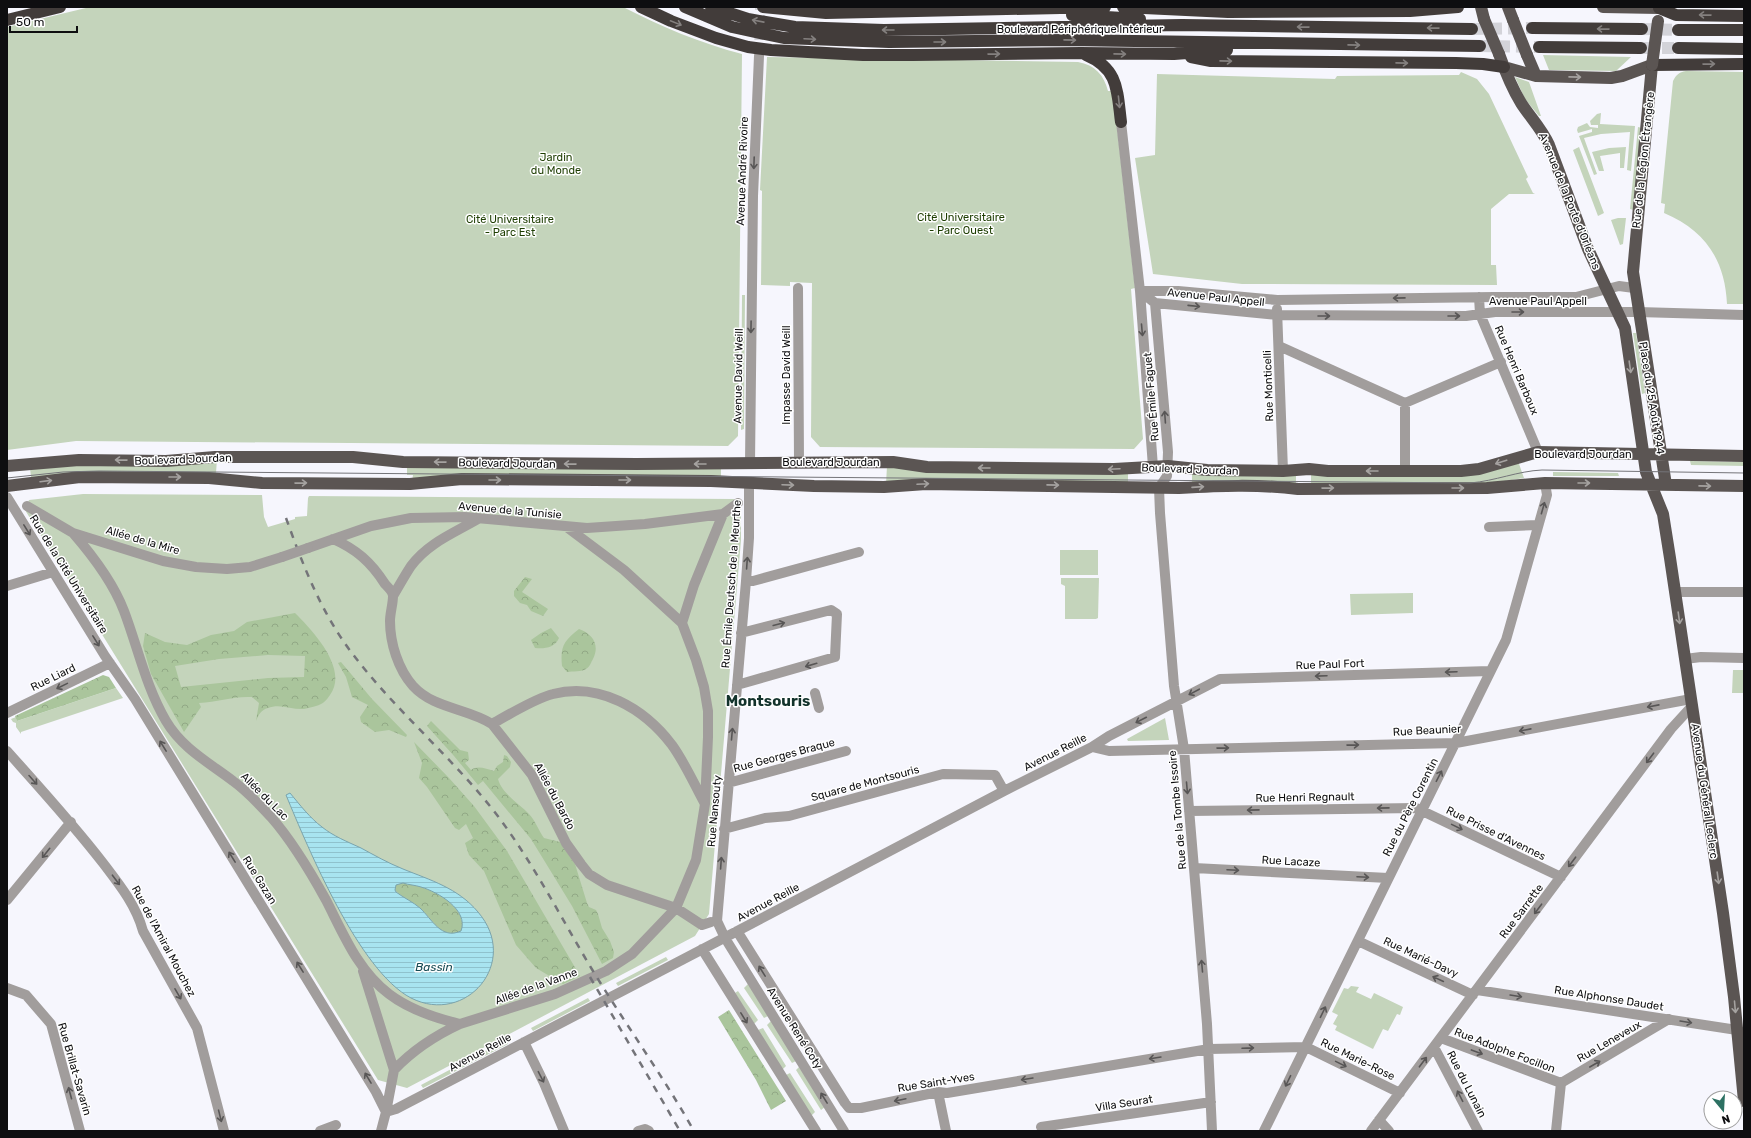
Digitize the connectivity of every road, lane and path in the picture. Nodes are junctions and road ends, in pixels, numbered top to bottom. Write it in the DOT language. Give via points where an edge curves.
graph roads {
  1 [pos="60,7"];
  2 [pos="641,7"];
  3 [pos="685,7"];
  4 [pos="711,7"];
  5 [pos="763,7"];
  6 [pos="1105,7"];
  7 [pos="1123,7"];
  8 [pos="1458,7"];
  9 [pos="1481,7"];
  10 [pos="1508,7"];
  11 [pos="1603,7"];
  12 [pos="1661,7"];
  13 [pos="972,10"];
  14 [pos="1744,16"];
  15 [pos="7,20"];
  16 [pos="1182,25"];
  17 [pos="1472,28"];
  18 [pos="1532,28"];
  19 [pos="1642,29"];
  20 [pos="1678,30"];
  21 [pos="1744,30"];
  22 [pos="1287,44"];
  23 [pos="1480,46"];
  24 [pos="1540,47"];
  25 [pos="1641,48"];
  26 [pos="1678,48"];
  27 [pos="1744,49"];
  28 [pos="1081,53"];
  29 [pos="1174,54"];
  30 [pos="758,56"];
  31 [pos="1744,64"];
  32 [pos="1652,65"];
  33 [pos="1504,67"];
  34 [pos="1536,76"];
  35 [pos="1121,122"];
  36 [pos="751,288"];
  37 [pos="798,288"];
  38 [pos="1634,288"];
  39 [pos="1606,289"];
  40 [pos="1140,291"];
  41 [pos="1479,297"];
  42 [pos="1277,300"];
  43 [pos="1155,302"];
  44 [pos="1638,312"];
  45 [pos="1617,313"];
  46 [pos="1480,314"];
  47 [pos="1278,315"];
  48 [pos="1744,315"];
  49 [pos="1279,346"];
  50 [pos="1501,362"];
  51 [pos="1406,403"];
  52 [pos="1538,452"];
  53 [pos="1652,454"];
  54 [pos="1744,456"];
  55 [pos="799,462"];
  56 [pos="750,464"];
  57 [pos="7,466"];
  58 [pos="1168,466"];
  59 [pos="1153,467"];
  60 [pos="1283,471"];
  61 [pos="1405,471"];
  62 [pos="1545,483"];
  63 [pos="749,484"];
  64 [pos="1650,484"];
  65 [pos="1666,485"];
  66 [pos="7,486"];
  67 [pos="1744,486"];
  68 [pos="1159,488"];
  69 [pos="7,497"];
  70 [pos="738,503"];
  71 [pos="27,506"];
  72 [pos="723,514"];
  73 [pos="478,520"];
  74 [pos="1538,525"];
  75 [pos="1489,526"];
  76 [pos="568,528"];
  77 [pos="73,532"];
  78 [pos="333,539"];
  79 [pos="859,552"];
  80 [pos="282,557"];
  81 [pos="53,572"];
  82 [pos="746,581"];
  83 [pos="7,586"];
  84 [pos="1675,592"];
  85 [pos="1744,592"];
  86 [pos="393,596"];
  87 [pos="682,623"];
  88 [pos="741,633"];
  89 [pos="1744,658"];
  90 [pos="1685,660"];
  91 [pos="110,663"];
  92 [pos="1490,671"];
  93 [pos="737,685"];
  94 [pos="815,694"];
  95 [pos="1176,702"];
  96 [pos="1692,703"];
  97 [pos="819,708"];
  98 [pos="7,713"];
  99 [pos="492,724"];
  100 [pos="1456,743"];
  101 [pos="1092,747"];
  102 [pos="1184,749"];
  103 [pos="7,751"];
  104 [pos="846,751"];
  105 [pos="728,783"];
  106 [pos="1004,791"];
  107 [pos="705,804"];
  108 [pos="1422,810"];
  109 [pos="1189,811"];
  110 [pos="71,822"];
  111 [pos="724,829"];
  112 [pos="1194,868"];
  113 [pos="1561,877"];
  114 [pos="1388,878"];
  115 [pos="7,900"];
  116 [pos="676,908"];
  117 [pos="711,922"];
  118 [pos="737,931"];
  119 [pos="725,938"];
  120 [pos="1358,941"];
  121 [pos="702,949"];
  122 [pos="362,967"];
  123 [pos="7,988"];
  124 [pos="1475,993"];
  125 [pos="1669,1019"];
  126 [pos="460,1024"];
  127 [pos="1737,1030"];
  128 [pos="1441,1038"];
  129 [pos="524,1042"];
  130 [pos="1306,1047"];
  131 [pos="1434,1047"];
  132 [pos="1209,1050"];
  133 [pos="394,1070"];
  134 [pos="1561,1083"];
  135 [pos="938,1092"];
  136 [pos="1400,1093"];
  137 [pos="1744,1101"];
  138 [pos="1211,1102"];
  139 [pos="386,1112"];
  140 [pos="1380,1120"];
  141 [pos="336,1125"];
  142 [pos="1040,1127"];
  143 [pos="813,1130"];
  144 [pos="80,1131"];
  145 [pos="224,1131"];
  146 [pos="320,1131"];
  147 [pos="381,1131"];
  148 [pos="564,1131"];
  149 [pos="638,1131"];
  150 [pos="649,1131"];
  151 [pos="844,1131"];
  152 [pos="946,1131"];
  153 [pos="1212,1131"];
  154 [pos="1264,1131"];
  155 [pos="1371,1131"];
  156 [pos="1390,1131"];
  157 [pos="1478,1131"];
  158 [pos="1556,1131"];
  1 -- 15 [label="highway"];
  2 -- 28 [label="highway, one-way" via="716,38 771,50 863,54"];
  3 -- 22 [label="highway, Boulevard Périphérique Intérieur, one-way" via="732,27 784,38 889,42 1067,40"];
  16 -- 4 [label="highway, one-way" via="888,30 795,27 748,19"];
  5 -- 13 [label="highway" via="826,13"];
  6 -- 13 [label="highway"];
  7 -- 8 [label="highway" via="1228,12 1410,11"];
  9 -- 33 [label="main road, Avenue de la Porte d'Orléans, bridge"];
  10 -- 34 [label="main road, bridge"];
  11 -- 12 [label="main road"];
  14 -- 12 [label="highway, one-way" via="1676,15"];
  12 -- 32 [label="main road, Rue de la Légion Étrangère, bridge"];
  13 -- 16 [label="highway" via="1134,18"];
  17 -- 16 [label="highway, one-way"];
  19 -- 18 [label="highway, one-way"];
  20 -- 21 [label="highway"];
  22 -- 23 [label="highway, Boulevard Périphérique Intérieur, one-way"];
  22 -- 29 [label="highway"];
  24 -- 25 [label="highway"];
  26 -- 27 [label="highway"];
  28 -- 29 [label="highway, one-way"];
  28 -- 35 [label="highway, one-way" via="1106,66 1109,71 1117,92"];
  29 -- 33 [label="highway, one-way" via="1211,61 1456,63"];
  30 -- 36 [label="street, Avenue André Rivoire, one-way"];
  32 -- 31 [label="highway, one-way"];
  34 -- 32 [label="main road, one-way" via="1611,78"];
  32 -- 38 [label="main road, Rue de la Légion Étrangère" via="1634,261"];
  33 -- 34 [label="main road"];
  33 -- 39 [label="main road, Avenue de la Porte d'Orléans" via="1520,102 1549,145 1588,249"];
  35 -- 40 [label="street, Rue Émile Faguet"];
  36 -- 56 [label="street, Avenue David Weill, one-way"];
  37 -- 55 [label="street, Impasse David Weill"];
  38 -- 39 [label="street, Avenue Paul Appell" via="1620,286"];
  38 -- 44 [label="main road, Rue de la Légion Étrangère"];
  39 -- 41 [label="street, Avenue Paul Appell" via="1576,297"];
  39 -- 45 [label="main road, Avenue de la Porte d'Orléans"];
  40 -- 42 [label="street, Avenue Paul Appell" via="1178,291"];
  40 -- 43 [label="street, Avenue Paul Appell"];
  40 -- 59 [label="street, Rue Émile Faguet, one-way"];
  41 -- 42 [label="street, Avenue Paul Appell, one-way"];
  41 -- 46 [label="street, Rue Henri Barboux"];
  42 -- 47 [label="street, Rue Monticelli"];
  43 -- 47 [label="street, Avenue Paul Appell, one-way"];
  58 -- 43 [label="street, Rue Émile Faguet, one-way"];
  44 -- 45 [label="street, Avenue Paul Appell"];
  44 -- 48 [label="street, Avenue Paul Appell"];
  44 -- 53 [label="main road, Place du 25 Août 1944"];
  46 -- 45 [label="street, Avenue Paul Appell, one-way"];
  45 -- 53 [label="main road, Place du 25 Août 1944, one-way" via="1625,328"];
  47 -- 46 [label="street, Avenue Paul Appell, one-way"];
  46 -- 50 [label="street, Rue Henri Barboux"];
  47 -- 49 [label="street, Rue Monticelli"];
  49 -- 51 [label="street"];
  49 -- 60 [label="street, Rue Monticelli"];
  50 -- 51 [label="street"];
  50 -- 52 [label="street, Rue Henri Barboux"];
  51 -- 61 [label="street"];
  52 -- 53 [label="main road, Boulevard Jourdan"];
  52 -- 61 [label="main road, Boulevard Jourdan, one-way" via="1470,471"];
  53 -- 54 [label="main road, Boulevard Jourdan"];
  53 -- 64 [label="main road, Place du 25 Août 1944"];
  53 -- 65 [label="main road, Place du 25 Août 1944"];
  55 -- 56 [label="main road, Boulevard Jourdan"];
  59 -- 55 [label="main road, Boulevard Jourdan, one-way" via="959,468 893,462"];
  56 -- 57 [label="main road, Boulevard Jourdan, one-way" via="409,462 353,457 215,456 166,461 79,460"];
  58 -- 59 [label="main road, Boulevard Jourdan"];
  58 -- 60 [label="main road, Boulevard Jourdan" via="1207,470"];
  58 -- 68 [label="street, Rue Émile Faguet" via="1167,476"];
  61 -- 60 [label="main road, Boulevard Jourdan, one-way"];
  62 -- 64 [label="main road, Boulevard Jourdan, one-way"];
  68 -- 62 [label="main road, Boulevard Jourdan, one-way" via="1487,488"];
  74 -- 62 [label="street, Rue du Père Corentin, one-way" via="1547,495"];
  66 -- 63 [label="main road, Boulevard Jourdan, one-way" via="80,477 209,478 256,483 410,484 462,479 711,481"];
  63 -- 68 [label="main road, Boulevard Jourdan, one-way"];
  82 -- 63 [label="street, Rue Émile Deutsch de la Meurthe, one-way"];
  64 -- 65 [label="main road, Boulevard Jourdan"];
  64 -- 84 [label="main road, Avenue du Général Leclerc" via="1662,514"];
  65 -- 67 [label="main road, Boulevard Jourdan, one-way"];
  68 -- 95 [label="street, Rue de la Tombe Issoire"];
  69 -- 81 [label="street, Rue de la Cité Universitaire, one-way"];
  70 -- 72 [label="street, Avenue de la Tunisie"];
  71 -- 77 [label="street, Allée de la Mire"];
  72 -- 76 [label="street, Avenue de la Tunisie" via="645,524"];
  72 -- 87 [label="street"];
  73 -- 76 [label="street, Avenue de la Tunisie"];
  73 -- 78 [label="street, Avenue de la Tunisie" via="458,517 411,518 371,526"];
  73 -- 86 [label="street" via="438,541 425,551 410,567"];
  74 -- 75 [label="street"];
  74 -- 92 [label="street, Rue du Père Corentin" via="1506,640"];
  76 -- 87 [label="street" via="624,570"];
  77 -- 80 [label="street, Allée de la Mire" via="158,559 213,569 250,567"];
  77 -- 122 [label="street, Allée du Lac" via="95,560 117,595 150,689 166,721 187,747 242,788 280,828 303,859"];
  78 -- 80 [label="street, Avenue de la Tunisie, bridge"];
  78 -- 86 [label="street" via="367,560"];
  79 -- 82 [label="street"];
  81 -- 83 [label="street"];
  81 -- 91 [label="street, Rue de la Cité Universitaire, one-way"];
  82 -- 88 [label="street, Rue Émile Deutsch de la Meurthe"];
  84 -- 85 [label="street"];
  84 -- 90 [label="main road, Avenue du Général Leclerc, one-way"];
  86 -- 99 [label="street, Allée du Bardo" via="390,623 395,652 406,677 428,698 483,718"];
  87 -- 107 [label="street" via="701,673 708,712"];
  88 -- 93 [label="street, Rue Émile Deutsch de la Meurthe"];
  88 -- 93 [label="street, one-way" via="831,610 837,614 835,657"];
  89 -- 90 [label="street" via="1700,657"];
  90 -- 96 [label="main road, Avenue du Général Leclerc"];
  91 -- 98 [label="street, Rue Liard, one-way"];
  139 -- 91 [label="street, Rue Gazan, one-way" via="358,1062 135,699"];
  92 -- 95 [label="street, Rue Paul Fort, one-way" via="1220,679"];
  92 -- 100 [label="street, Rue du Père Corentin"];
  105 -- 93 [label="street, Rue Nansouty, one-way"];
  94 -- 97 [label="street"];
  95 -- 101 [label="street, Avenue Reille, one-way"];
  95 -- 102 [label="street, Rue de la Tombe Issoire"];
  96 -- 100 [label="street, Rue Beaunier, one-way"];
  96 -- 113 [label="street, Rue Sarrette, one-way"];
  96 -- 127 [label="main road, Avenue du Général Leclerc, one-way" via="1723,913"];
  99 -- 107 [label="street" via="551,694 577,690 609,696 645,717 664,735 679,755"];
  99 -- 116 [label="street, Allée du Bardo" via="532,775 566,843 580,864 607,885"];
  102 -- 100 [label="street, Rue Beaunier, one-way"];
  108 -- 100 [label="street, Rue du Père Corentin, one-way"];
  101 -- 102 [label="street, Rue Beaunier" via="1110,751"];
  101 -- 106 [label="street, Avenue Reille"];
  102 -- 109 [label="street, Rue de la Tombe Issoire, one-way"];
  103 -- 110 [label="street, Rue de l'Amiral Mouchez, one-way"];
  104 -- 105 [label="street, Rue Georges Braque"];
  105 -- 111 [label="street, Rue Nansouty"];
  106 -- 111 [label="street, Square de Montsouris" via="995,775 943,774 789,816 765,818"];
  106 -- 118 [label="street, Avenue Reille"];
  107 -- 116 [label="street" via="696,860"];
  108 -- 109 [label="street, Rue Henri Regnault, one-way" via="1413,807"];
  108 -- 113 [label="street, Rue Prisse d'Avennes, one-way"];
  108 -- 114 [label="street, Rue du Père Corentin"];
  109 -- 112 [label="street, Rue de la Tombe Issoire"];
  110 -- 115 [label="street, one-way"];
  110 -- 145 [label="street, Rue de l'Amiral Mouchez, one-way" via="124,891 140,917 143,931 153,950 193,1019 201,1040"];
  119 -- 111 [label="street, Rue Nansouty, one-way" via="717,921"];
  112 -- 114 [label="street, Rue Lacaze, one-way"];
  132 -- 112 [label="street, Rue de la Tombe Issoire, one-way"];
  113 -- 124 [label="street, Rue Sarrette, one-way"];
  114 -- 120 [label="street, Rue du Père Corentin"];
  116 -- 117 [label="street, Allée du Bardo" via="702,925"];
  116 -- 126 [label="street, Allée de la Vanne" via="632,954 606,971 556,994"];
  118 -- 119 [label="street, Avenue Reille"];
  135 -- 118 [label="street, Rue Saint-Yves, one-way" via="861,1108 847,1106"];
  119 -- 121 [label="street, Avenue Reille"];
  151 -- 119 [label="street, Avenue René Coty, one-way"];
  124 -- 120 [label="street, Rue Marié-Davy, one-way"];
  130 -- 120 [label="street, Rue du Père Corentin, one-way"];
  121 -- 129 [label="street, Avenue Reille"];
  121 -- 143 [label="street, one-way"];
  122 -- 126 [label="street, Allée du Lac" via="379,986 398,1000 419,1012"];
  122 -- 133 [label="street"];
  144 -- 123 [label="street, Rue Brillat-Savarin, one-way" via="51,1024 26,996"];
  124 -- 125 [label="street, Rue Alphonse Daudet, one-way"];
  124 -- 128 [label="street, Rue Sarrette"];
  125 -- 127 [label="street, Rue Alphonse Daudet, one-way"];
  134 -- 125 [label="street, Rue Leneveux, one-way"];
  126 -- 133 [label="street, Allée de la Vanne" via="425,1042"];
  127 -- 137 [label="main road, Avenue du Général Leclerc"];
  128 -- 131 [label="street, Rue Sarrette"];
  128 -- 134 [label="street, Rue Adolphe Focillon, one-way"];
  129 -- 139 [label="street, Avenue Reille"];
  129 -- 148 [label="street, one-way"];
  132 -- 130 [label="street, Rue Saint-Yves, one-way"];
  130 -- 136 [label="street, Rue Marie-Rose, one-way"];
  130 -- 154 [label="street, Rue du Père Corentin, one-way"];
  136 -- 131 [label="street, Rue Sarrette, one-way"];
  157 -- 131 [label="street, Rue du Lunain, one-way"];
  132 -- 135 [label="street, Rue Saint-Yves, one-way" via="947,1093"];
  132 -- 138 [label="street, Rue de la Tombe Issoire"];
  133 -- 139 [label="street"];
  134 -- 158 [label="street"];
  135 -- 152 [label="street"];
  136 -- 140 [label="street, Rue Sarrette"];
  138 -- 142 [label="street, Villa Seurat"];
  138 -- 153 [label="street, Rue de la Tombe Issoire"];
  139 -- 147 [label="street"];
  140 -- 155 [label="street, Rue Sarrette"];
  140 -- 156 [label="street"];
  141 -- 146 [label="street"];
  149 -- 150 [label="street"];
}
